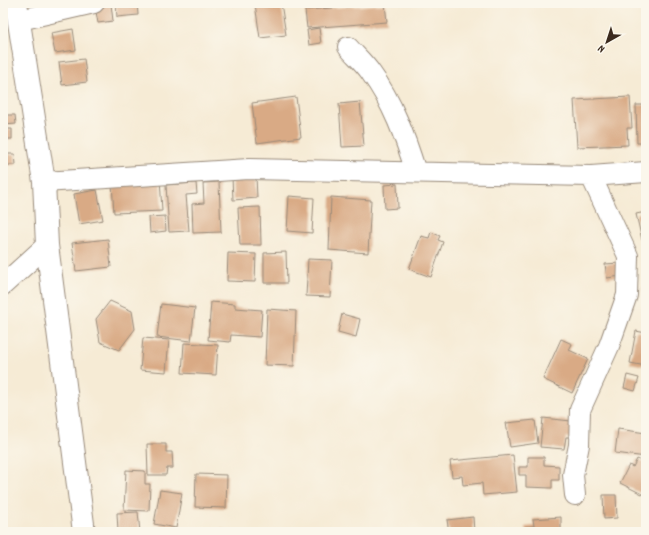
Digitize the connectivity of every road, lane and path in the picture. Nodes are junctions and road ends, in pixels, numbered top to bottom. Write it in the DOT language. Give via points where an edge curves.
graph roads {
  1 [pos="94,3"];
  2 [pos="18,11"];
  3 [pos="348,47"];
  4 [pos="416,172"];
  5 [pos="646,172"];
  6 [pos="591,176"];
  7 [pos="44,182"];
  8 [pos="47,245"];
  9 [pos="3,286"];
  10 [pos="576,495"];
  11 [pos="84,532"];
  1 -- 2 [label="street"];
  2 -- 7 [label="main road"];
  3 -- 4 [label="street" via="371,72 391,105 405,135"];
  4 -- 6 [label="street"];
  4 -- 7 [label="street" via="249,169"];
  5 -- 6 [label="street"];
  6 -- 10 [label="street" via="628,256 627,295 609,346 580,410 579,445 573,475"];
  7 -- 8 [label="main road"];
  8 -- 9 [label="street"];
  8 -- 11 [label="main road"];
}
